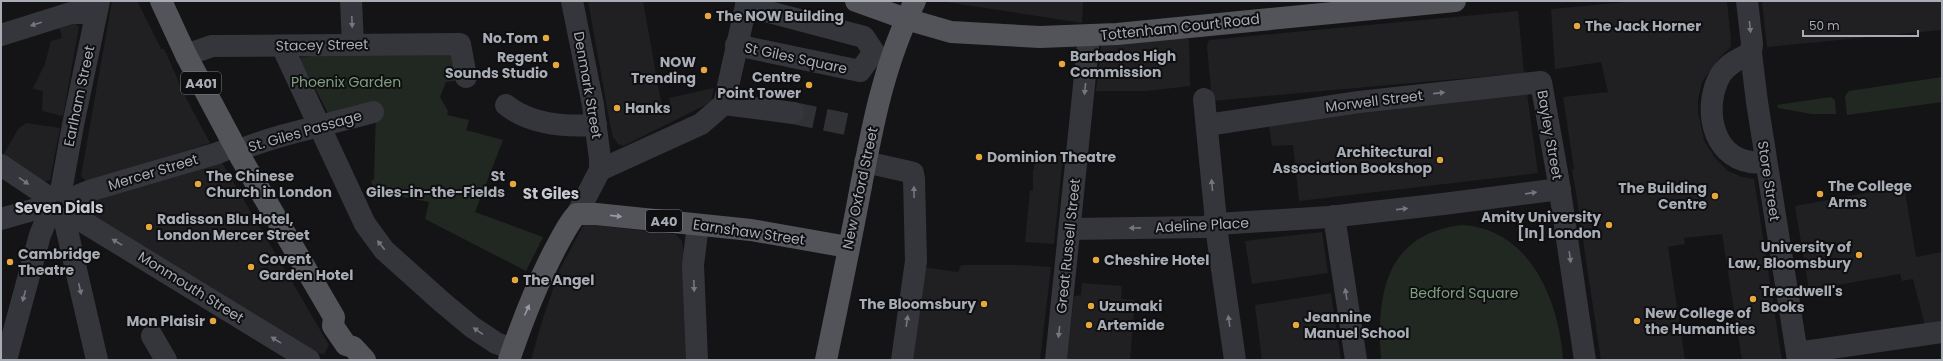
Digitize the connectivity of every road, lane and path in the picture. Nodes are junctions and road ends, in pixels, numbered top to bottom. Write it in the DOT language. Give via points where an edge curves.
graph roads {
  1 [pos="161,1"];
  2 [pos="351,1"];
  3 [pos="572,1"];
  4 [pos="856,1"];
  5 [pos="1455,1"];
  6 [pos="1747,1"];
  7 [pos="1412,3"];
  8 [pos="746,4"];
  9 [pos="97,10"];
  10 [pos="911,10"];
  11 [pos="1,35"];
  12 [pos="1090,36"];
  13 [pos="353,44"];
  14 [pos="736,45"];
  15 [pos="282,46"];
  16 [pos="1751,53"];
  17 [pos="186,55"];
  18 [pos="466,76"];
  19 [pos="1541,82"];
  20 [pos="1204,99"];
  21 [pos="724,104"];
  22 [pos="506,106"];
  23 [pos="373,112"];
  24 [pos="794,113"];
  25 [pos="319,125"];
  26 [pos="596,125"];
  27 [pos="1207,125"];
  28 [pos="236,148"];
  29 [pos="865,162"];
  30 [pos="1766,162"];
  31 [pos="1,165"];
  32 [pos="600,170"];
  33 [pos="1561,196"];
  34 [pos="58,207"];
  35 [pos="577,214"];
  36 [pos="1334,216"];
  37 [pos="1,219"];
  38 [pos="698,224"];
  39 [pos="1216,224"];
  40 [pos="1070,230"];
  41 [pos="848,247"];
  42 [pos="1942,332"];
  43 [pos="152,336"];
  44 [pos="359,353"];
  45 [pos="510,355"];
  46 [pos="1797,356"];
  47 [pos="6,360"];
  48 [pos="97,360"];
  49 [pos="166,360"];
  50 [pos="309,360"];
  51 [pos="697,360"];
  52 [pos="826,360"];
  53 [pos="902,360"];
  54 [pos="1056,360"];
  55 [pos="1235,360"];
  56 [pos="1356,360"];
  57 [pos="1585,360"];
  1 -- 17 [label="main road, A401"];
  2 -- 13 [label="street, one-way"];
  3 -- 26 [label="street, Denmark Street"];
  4 -- 10 [label="main road, Tottenham Court Road"];
  5 -- 7 [label="main road, Tottenham Court Road"];
  6 -- 16 [label="street, Store Street, one-way"];
  7 -- 12 [label="main road, Tottenham Court Road"];
  8 -- 14 [label="street, St Giles Square"];
  8 -- 14 [label="street, St Giles Square" via="864,37 874,52 860,71"];
  9 -- 11 [label="street, one-way" via="71,13"];
  9 -- 34 [label="street, Earlham Street"];
  10 -- 12 [label="main road, Tottenham Court Road" via="951,32 1040,37"];
  10 -- 29 [label="main road, New Oxford Street" via="891,56"];
  12 -- 40 [label="street, Great Russell Street, one-way"];
  13 -- 15 [label="street, Stacey Street"];
  13 -- 18 [label="street, Stacey Street" via="460,44"];
  14 -- 21 [label="street, St Giles Square"];
  15 -- 17 [label="street, Stacey Street" via="212,46"];
  15 -- 25 [label="street"];
  16 -- 30 [label="street, Store Street"];
  16 -- 30 [label="street" via="1736,60 1721,74 1711,101 1712,117 1717,137 1734,155 1750,162"];
  17 -- 28 [label="main road, A401"];
  27 -- 19 [label="street, Morwell Street, one-way" via="1359,102"];
  19 -- 33 [label="street, Bayley Street"];
  20 -- 27 [label="street"];
  21 -- 24 [label="street"];
  21 -- 32 [label="street" via="701,124"];
  22 -- 26 [label="street" via="537,121 577,126"];
  23 -- 25 [label="street, St. Giles Passage"];
  25 -- 28 [label="street, St. Giles Passage"];
  45 -- 25 [label="street, one-way" via="472,327 384,250 365,224"];
  26 -- 32 [label="street, Denmark Street"];
  39 -- 27 [label="street, one-way"];
  28 -- 34 [label="street, Mercer Street" via="92,190"];
  28 -- 44 [label="main road, A401" via="334,317 340,320 353,338"];
  29 -- 41 [label="main road, New Oxford Street"];
  53 -- 29 [label="street, one-way" via="916,261 914,179 910,172"];
  30 -- 46 [label="street, Store Street"];
  31 -- 34 [label="street, Monmouth Street, one-way"];
  32 -- 35 [label="street"];
  36 -- 33 [label="street, one-way"];
  33 -- 57 [label="street, one-way"];
  34 -- 37 [label="street, Mercer Street"];
  34 -- 47 [label="street, Earlham Street, one-way" via="40,235"];
  34 -- 48 [label="street, one-way"];
  50 -- 34 [label="street, Monmouth Street, one-way"];
  35 -- 38 [label="main road, Earnshaw Street / A40, one-way"];
  45 -- 35 [label="main road, one-way" via="522,319 541,278"];
  36 -- 39 [label="street, Adeline Place"];
  56 -- 36 [label="street, one-way"];
  38 -- 41 [label="main road, Earnshaw Street / A40" via="785,235"];
  38 -- 51 [label="street, one-way" via="693,265"];
  39 -- 40 [label="street, Adeline Place, one-way" via="1204,227"];
  55 -- 39 [label="street, one-way"];
  40 -- 54 [label="street, Great Russell Street, one-way"];
  41 -- 52 [label="main road, New Oxford Street"];
  42 -- 46 [label="street"];
  43 -- 49 [label="street"];
}
